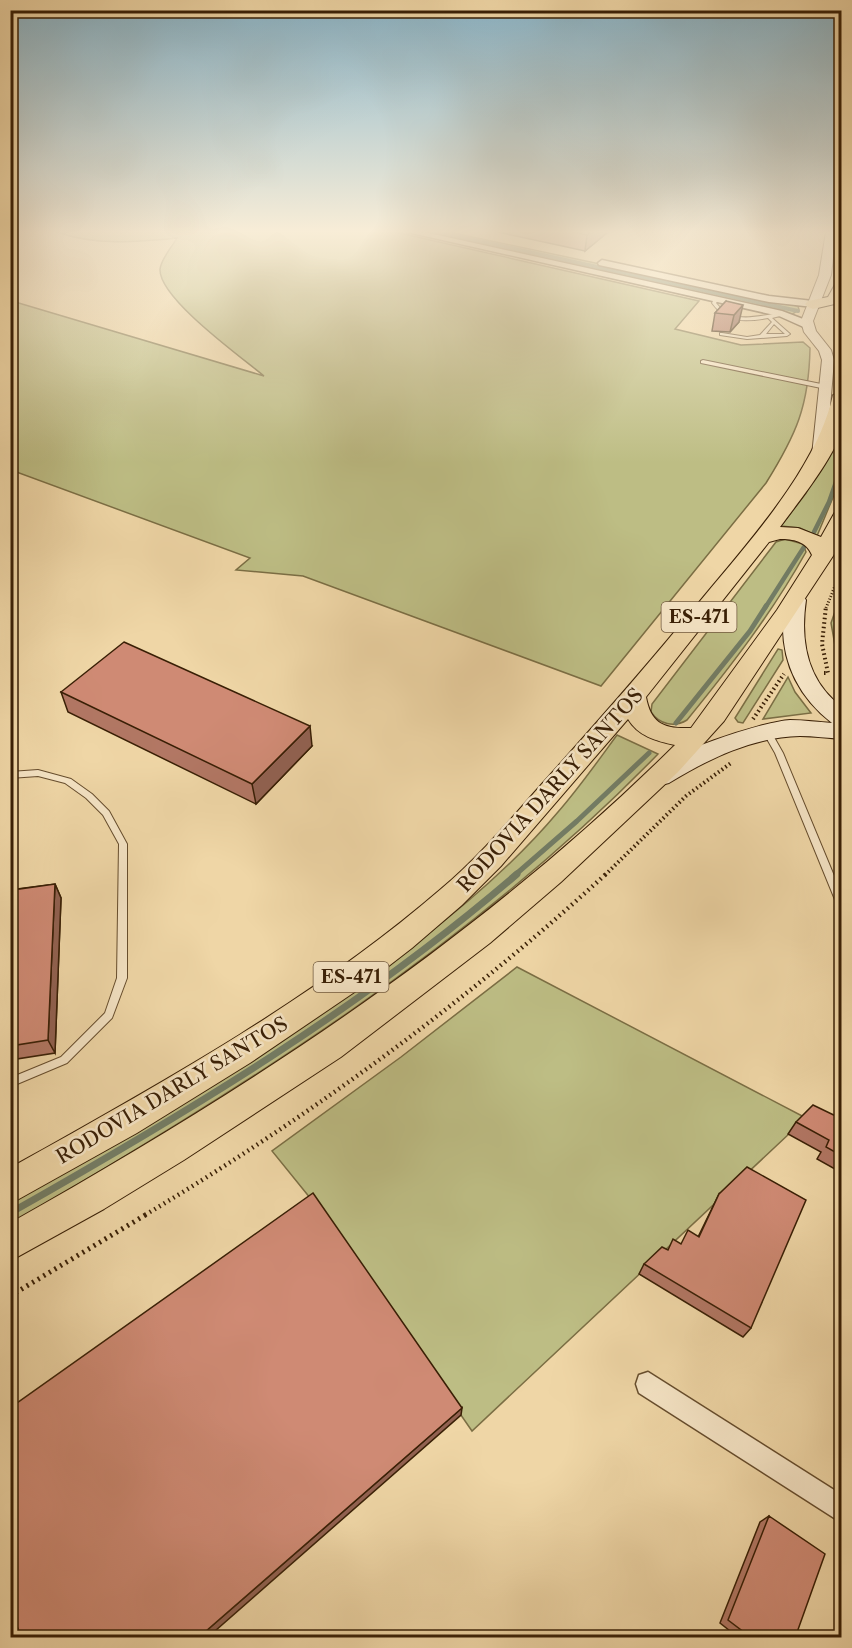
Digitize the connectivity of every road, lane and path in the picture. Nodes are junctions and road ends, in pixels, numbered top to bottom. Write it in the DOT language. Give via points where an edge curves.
graph roads {
  1 [pos="718,309"];
  2 [pos="758,309"];
  3 [pos="811,309"];
  4 [pos="782,314"];
  5 [pos="769,317"];
  6 [pos="773,323"];
  7 [pos="808,326"];
  8 [pos="722,334"];
  9 [pos="762,336"];
  10 [pos="703,362"];
  11 [pos="834,391"];
  12 [pos="842,516"];
  13 [pos="764,537"];
  14 [pos="828,551"];
  15 [pos="842,569"];
  16 [pos="796,600"];
  17 [pos="802,674"];
  18 [pos="635,698"];
  19 [pos="842,719"];
  20 [pos="842,731"];
  21 [pos="755,733"];
  22 [pos="697,736"];
  23 [pos="10,775"];
  24 [pos="639,793"];
  25 [pos="842,907"];
  26 [pos="10,1083"];
  27 [pos="10,1187"];
  28 [pos="10,1243"];
  29 [pos="10,1296"];
  30 [pos="648,1384"];
  31 [pos="842,1510"];
  1 -- 5 [label="lane" via="744,319"];
  2 -- 4 [label="street"];
  3 -- 7 [label="street"];
  4 -- 5 [label="lane"];
  4 -- 7 [label="street"];
  5 -- 6 [label="lane"];
  6 -- 9 [label="lane"];
  6 -- 9 [label="lane" via="788,334"];
  7 -- 11 [label="street" via="827,355"];
  8 -- 9 [label="lane"];
  10 -- 11 [label="lane"];
  11 -- 13 [label="main road, RODOVIA DARLY SANTOS / ES-471" via="834,426 819,456"];
  12 -- 14 [label="main road, ES-471"];
  13 -- 14 [label="main road" via="784,533 801,536"];
  13 -- 18 [label="main road, RODOVIA DARLY SANTOS / ES-471"];
  14 -- 16 [label="main road, ES-471"];
  15 -- 17 [label="path" via="821,625 821,648 828,673"];
  16 -- 17 [label="main road" via="793,639"];
  16 -- 22 [label="main road, ES-471"];
  17 -- 19 [label="main road" via="817,699"];
  17 -- 21 [label="path" via="782,674"];
  18 -- 22 [label="main road" via="638,717 651,728 678,737"];
  18 -- 27 [label="main road, RODOVIA DARLY SANTOS / ES-471" via="483,868 407,934 264,1037"];
  20 -- 21 [label="main road" via="805,728"];
  21 -- 22 [label="main road"];
  21 -- 24 [label="main road" via="693,758"];
  21 -- 25 [label="lane" via="779,753"];
  21 -- 29 [label="path" via="740,757 686,796 581,897 441,1014 263,1141"];
  22 -- 24 [label="main road, ES-471"];
  23 -- 26 [label="lane" via="38,773 68,781 106,813 123,844 122,978 110,1015 64,1060"];
  24 -- 28 [label="main road, ES-471" via="509,911 360,1025 172,1148"];
  30 -- 31 [label="street"];
}
